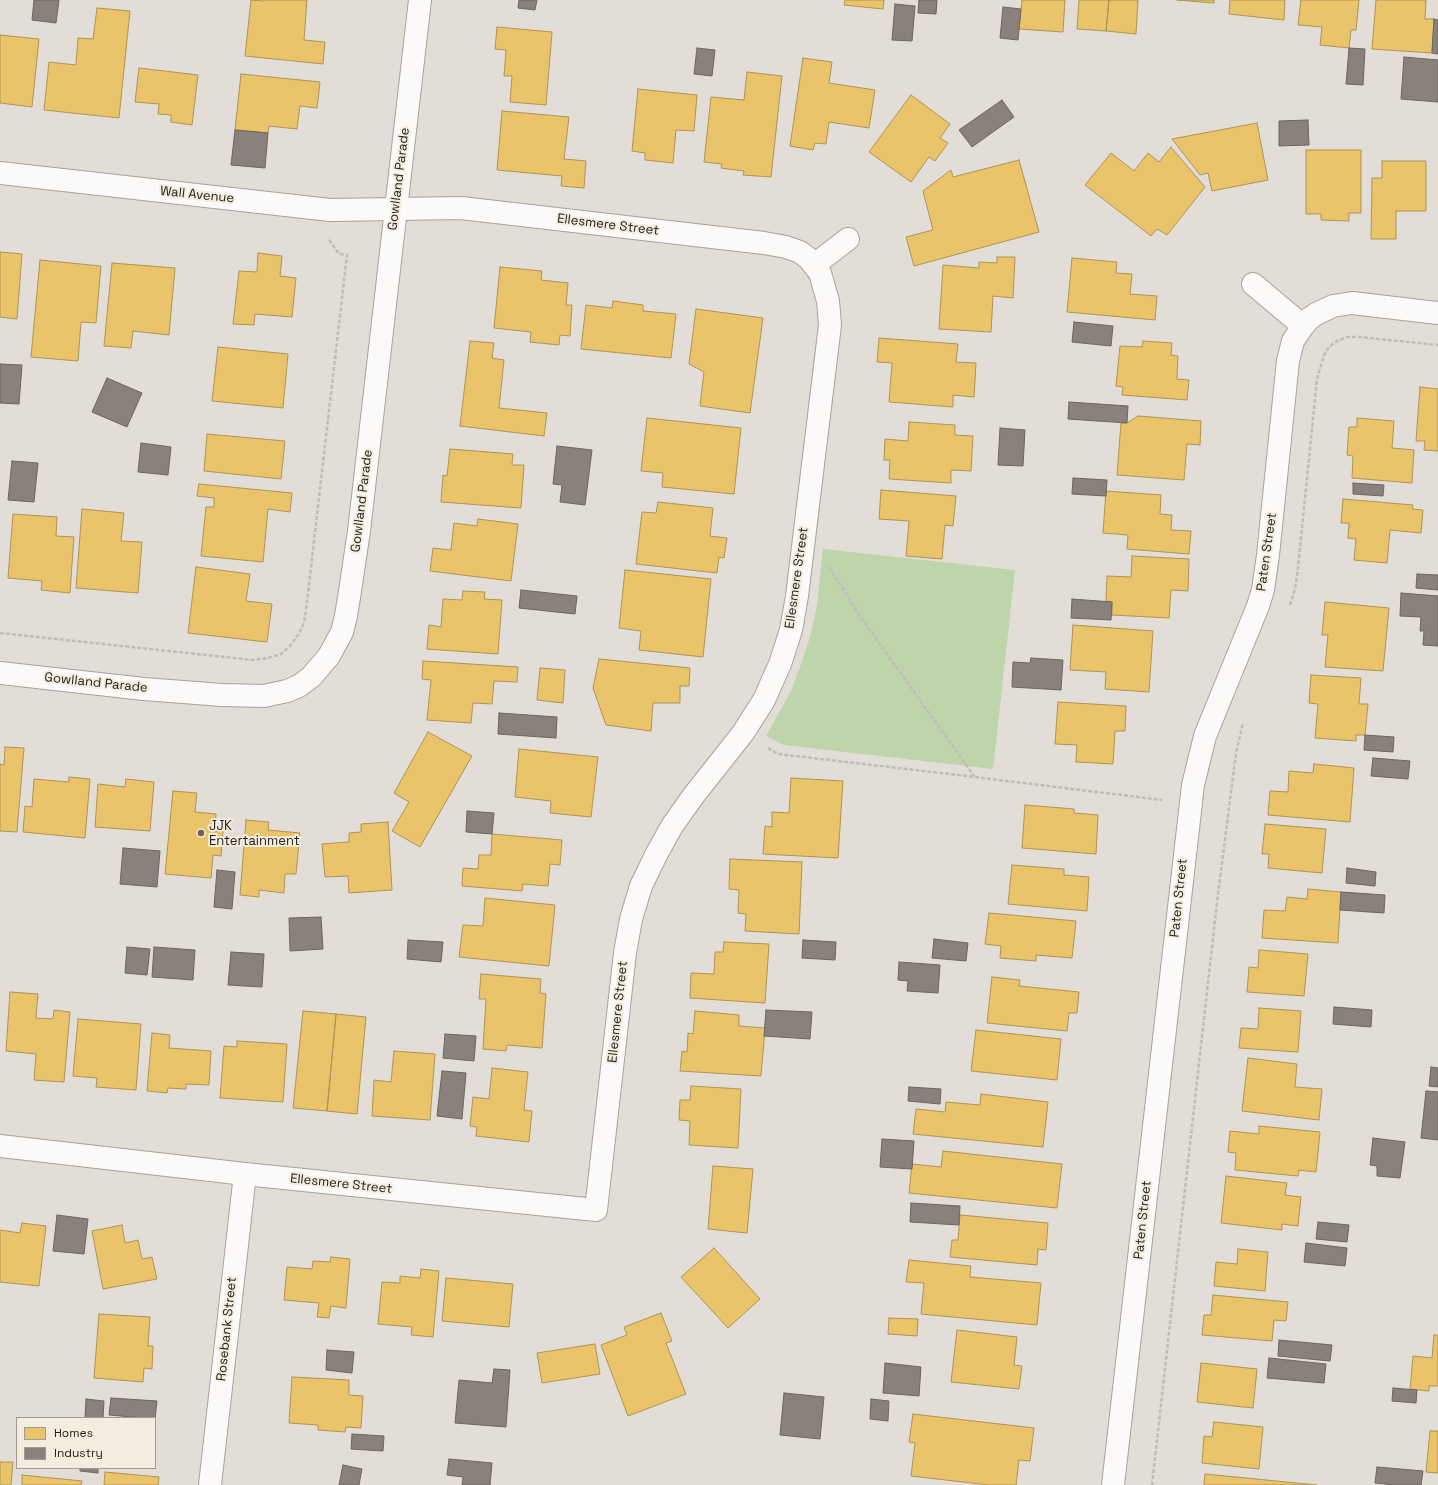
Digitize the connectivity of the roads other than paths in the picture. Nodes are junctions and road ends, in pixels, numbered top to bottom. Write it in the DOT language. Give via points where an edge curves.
graph roads {
  1 [pos="420,0"];
  2 [pos="0,173"];
  3 [pos="395,208"];
  4 [pos="848,239"];
  5 [pos="814,265"];
  6 [pos="1253,284"];
  7 [pos="1438,313"];
  8 [pos="1303,326"];
  9 [pos="0,673"];
  10 [pos="0,1146"];
  11 [pos="244,1174"];
  12 [pos="210,1485"];
  13 [pos="1112,1485"];
  1 -- 3 [label="street, Gowlland Parade"];
  2 -- 3 [label="street, Wall Avenue" via="330,210"];
  3 -- 5 [label="street, Ellesmere Street" via="461,208 764,243 800,252"];
  3 -- 9 [label="street, Gowlland Parade" via="359,531 349,598 342,632 320,668 298,686 264,696 144,689"];
  4 -- 5 [label="street"];
  5 -- 11 [label="street, Ellesmere Street" via="820,273 827,297 830,325 804,528 798,596 791,630 764,700 743,733 672,826 641,886 624,953 596,1210"];
  6 -- 8 [label="street"];
  7 -- 8 [label="street, Paten Street" via="1352,303 1334,306 1316,314"];
  8 -- 13 [label="street, Paten Street" via="1294,341 1288,361 1268,555 1262,590 1258,606 1204,736 1190,804"];
  10 -- 11 [label="street, Ellesmere Street"];
  11 -- 12 [label="street, Rosebank Street"];
}
